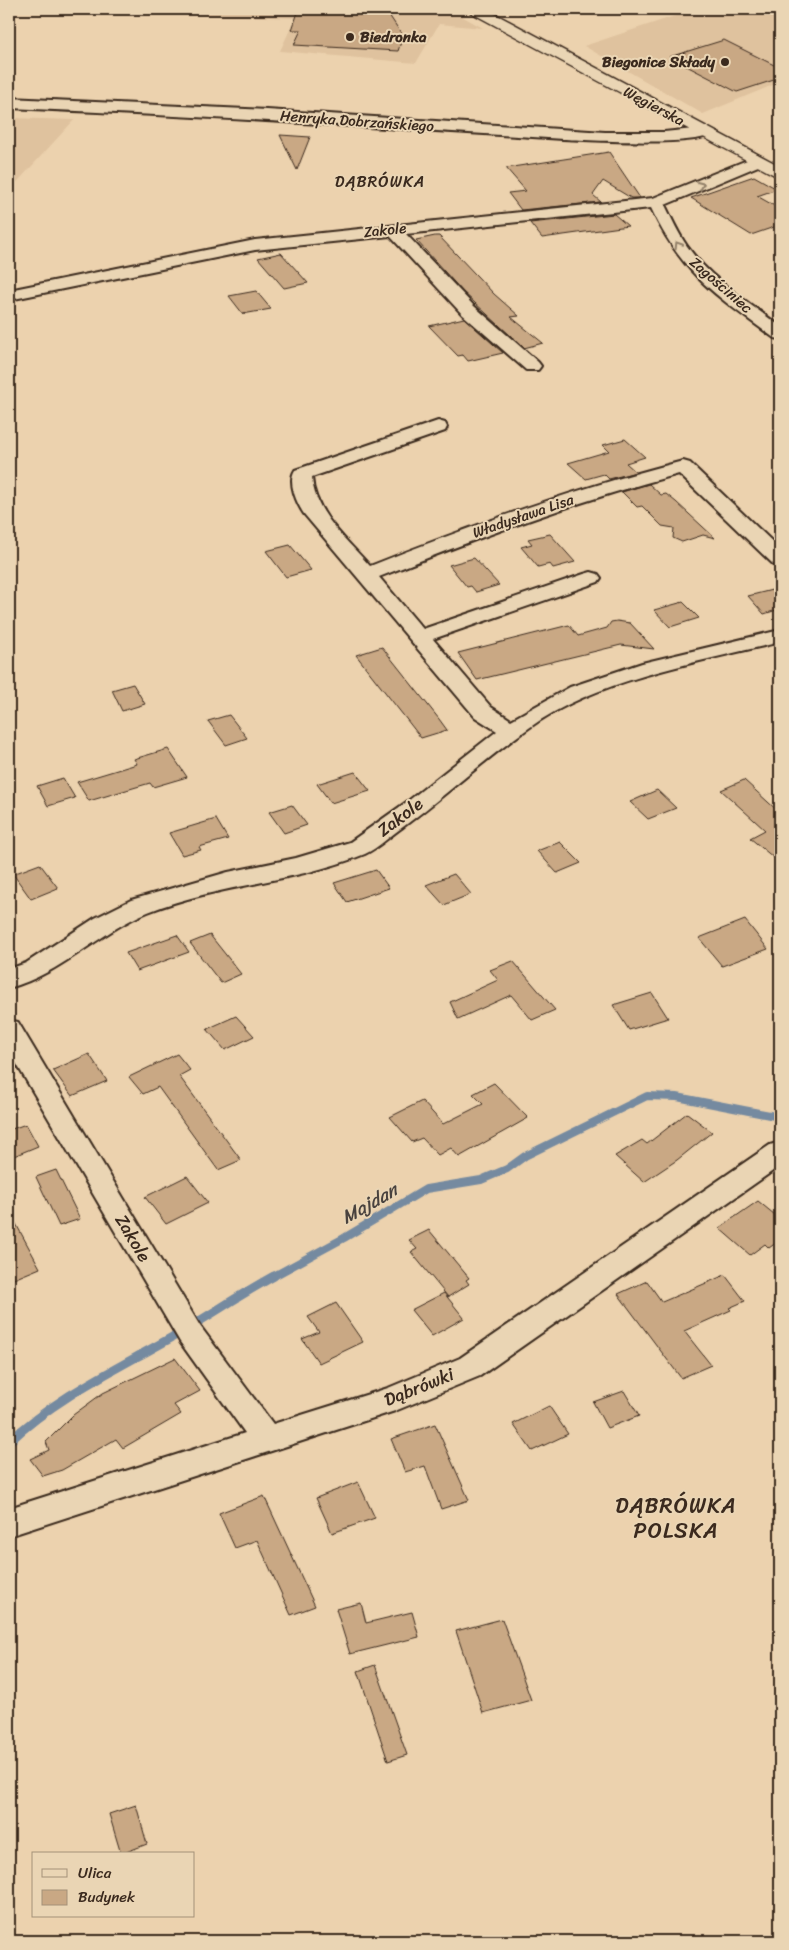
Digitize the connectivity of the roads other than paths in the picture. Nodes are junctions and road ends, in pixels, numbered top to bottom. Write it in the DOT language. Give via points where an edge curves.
graph roads {
  1 [pos="475,9"];
  2 [pos="9,103"];
  3 [pos="704,133"];
  4 [pos="756,161"];
  5 [pos="780,174"];
  6 [pos="656,203"];
  7 [pos="393,229"];
  8 [pos="9,295"];
  9 [pos="780,334"];
  10 [pos="532,366"];
  11 [pos="438,427"];
  12 [pos="780,560"];
  13 [pos="366,575"];
  14 [pos="591,578"];
  15 [pos="780,636"];
  16 [pos="419,637"];
  17 [pos="512,730"];
  18 [pos="9,979"];
  19 [pos="9,1029"];
  20 [pos="780,1152"];
  21 [pos="267,1440"];
  22 [pos="9,1522"];
  1 -- 3 [label="main road, Węgierska"];
  2 -- 3 [label="street, Henryka Dobrzańskiego" via="267,115 604,137"];
  3 -- 4 [label="main road, Węgierska"];
  4 -- 5 [label="main road, Węgierska"];
  6 -- 4 [label="street, Zakole, one-way"];
  6 -- 7 [label="street, Zakole"];
  9 -- 6 [label="street, Zagościniec, one-way" via="692,263"];
  7 -- 8 [label="street, Zakole" via="255,245"];
  7 -- 10 [label="street" via="468,310"];
  11 -- 13 [label="street" via="302,474 310,510"];
  12 -- 13 [label="street, Władysława Lisa" via="683,467 593,492 474,532"];
  13 -- 16 [label="street"];
  14 -- 16 [label="street"];
  15 -- 17 [label="street, Zakole" via="650,668 578,692"];
  16 -- 17 [label="street" via="483,712"];
  17 -- 18 [label="street, Zakole" via="358,848 298,866 228,880 140,906 104,924 34,970"];
  19 -- 21 [label="street, Zakole" via="187,1329"];
  20 -- 21 [label="street, Dąbrówki" via="470,1367 395,1398"];
  21 -- 22 [label="street, Dąbrówki"];
}
